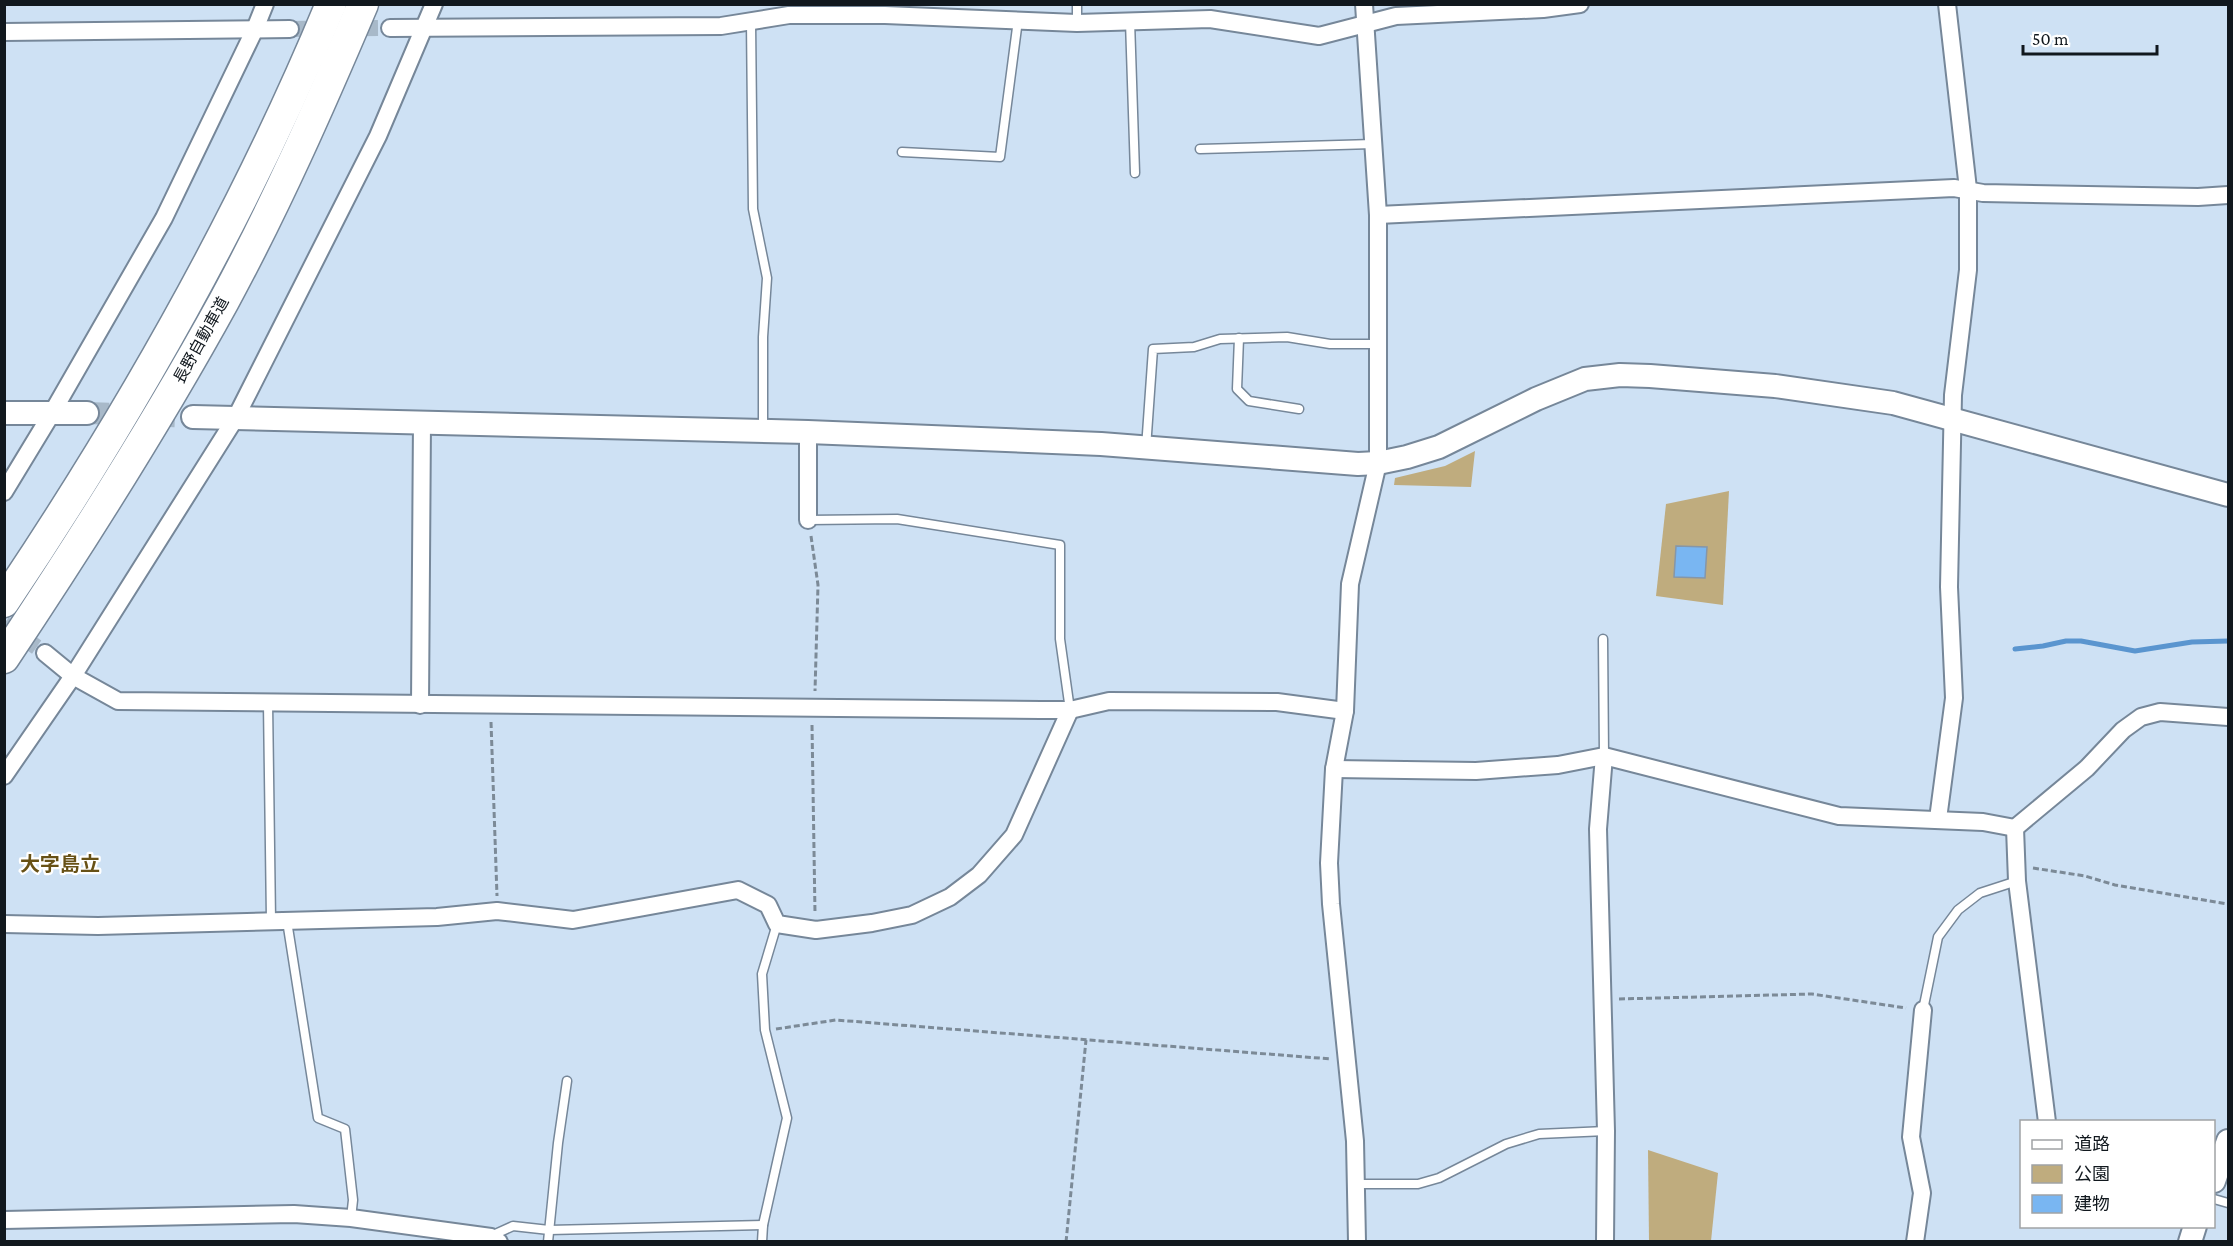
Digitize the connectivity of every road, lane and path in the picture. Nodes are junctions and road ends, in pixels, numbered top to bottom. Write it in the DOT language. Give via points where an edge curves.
graph roads {
  1 [pos="265,4"];
  2 [pos="331,4"];
  3 [pos="363,4"];
  4 [pos="434,4"];
  5 [pos="1077,4"];
  6 [pos="1364,4"];
  7 [pos="1580,4"];
  8 [pos="1947,4"];
  9 [pos="1018,21"];
  10 [pos="1130,21"];
  11 [pos="751,22"];
  12 [pos="1077,23"];
  13 [pos="1365,26"];
  14 [pos="390,28"];
  15 [pos="255,29"];
  16 [pos="290,29"];
  17 [pos="425,29"];
  18 [pos="4,32"];
  19 [pos="1373,144"];
  20 [pos="1200,149"];
  21 [pos="902,152"];
  22 [pos="1135,173"];
  23 [pos="1968,189"];
  24 [pos="2229,195"];
  25 [pos="1377,215"];
  26 [pos="1239,338"];
  27 [pos="1378,344"];
  28 [pos="1299,409"];
  29 [pos="4,413"];
  30 [pos="52,413"];
  31 [pos="87,413"];
  32 [pos="193,417"];
  33 [pos="1954,418"];
  34 [pos="235,419"];
  35 [pos="422,421"];
  36 [pos="763,431"];
  37 [pos="808,432"];
  38 [pos="1146,448"];
  39 [pos="1378,463"];
  40 [pos="4,492"];
  41 [pos="2229,495"];
  42 [pos="808,520"];
  43 [pos="4,602"];
  44 [pos="1603,639"];
  45 [pos="45,653"];
  46 [pos="4,658"];
  47 [pos="73,676"];
  48 [pos="268,703"];
  49 [pos="420,705"];
  50 [pos="490,705"];
  51 [pos="812,709"];
  52 [pos="1070,710"];
  53 [pos="1345,711"];
  54 [pos="2229,717"];
  55 [pos="1604,756"];
  56 [pos="1334,769"];
  57 [pos="4,776"];
  58 [pos="1938,819"];
  59 [pos="2015,828"];
  60 [pos="2017,874"];
  61 [pos="2229,904"];
  62 [pos="497,911"];
  63 [pos="279,921"];
  64 [pos="4,924"];
  65 [pos="777,924"];
  66 [pos="816,930"];
  67 [pos="1603,999"];
  68 [pos="1923,1010"];
  69 [pos="765,1030"];
  70 [pos="1086,1040"];
  71 [pos="1347,1060"];
  72 [pos="567,1082"];
  73 [pos="2047,1120"];
  74 [pos="1606,1131"];
  75 [pos="2229,1142"];
  76 [pos="2215,1178"];
  77 [pos="1356,1184"];
  78 [pos="351,1218"];
  79 [pos="4,1220"];
  80 [pos="763,1225"];
  81 [pos="549,1230"];
  82 [pos="495,1239"];
  83 [pos="548,1242"];
  84 [pos="762,1242"];
  85 [pos="1066,1242"];
  86 [pos="1357,1242"];
  87 [pos="1605,1242"];
  88 [pos="1915,1242"];
  1 -- 15 [label="street"];
  2 -- 43 [label="highway, 長野自動車道" via="301,77 197,286 108,441"];
  3 -- 46 [label="highway, 長野自動車道" via="280,192 224,300 138,451"];
  4 -- 17 [label="street"];
  5 -- 12 [label="lane"];
  6 -- 13 [label="street"];
  7 -- 13 [label="street" via="1396,16"];
  8 -- 23 [label="street"];
  9 -- 11 [label="street" via="789,15"];
  9 -- 12 [label="street"];
  9 -- 21 [label="lane" via="1000,158"];
  10 -- 12 [label="street"];
  10 -- 13 [label="street" via="1210,19 1319,36"];
  10 -- 22 [label="lane"];
  11 -- 17 [label="street" via="721,26"];
  11 -- 36 [label="lane" via="753,209 767,278"];
  13 -- 19 [label="street"];
  14 -- 17 [label="street"];
  15 -- 16 [label="street"];
  15 -- 18 [label="street"];
  15 -- 30 [label="street" via="164,218"];
  17 -- 34 [label="street" via="378,136"];
  19 -- 20 [label="lane"];
  19 -- 25 [label="street"];
  23 -- 24 [label="street" via="1983,193"];
  23 -- 25 [label="street"];
  23 -- 33 [label="street" via="1968,270 1953,395"];
  25 -- 27 [label="street"];
  26 -- 27 [label="lane" via="1287,337 1330,344"];
  26 -- 28 [label="lane" via="1237,389 1249,401"];
  26 -- 38 [label="lane" via="1194,347 1153,349"];
  27 -- 39 [label="street"];
  29 -- 30 [label="street"];
  30 -- 31 [label="street"];
  30 -- 40 [label="street"];
  32 -- 34 [label="street"];
  33 -- 39 [label="street" via="1893,403 1774,386 1620,375 1585,379 1439,447"];
  33 -- 41 [label="street"];
  33 -- 58 [label="street" via="1949,587 1954,698"];
  34 -- 35 [label="street"];
  34 -- 47 [label="street"];
  35 -- 36 [label="street"];
  35 -- 49 [label="street"];
  36 -- 37 [label="street"];
  37 -- 38 [label="street"];
  37 -- 42 [label="street"];
  38 -- 39 [label="street"];
  39 -- 53 [label="street" via="1350,584"];
  42 -- 51 [label="path" via="818,585"];
  42 -- 52 [label="lane" via="897,519 1060,545 1060,639"];
  44 -- 55 [label="lane"];
  45 -- 47 [label="street"];
  47 -- 48 [label="street" via="118,701"];
  47 -- 57 [label="street"];
  48 -- 49 [label="street"];
  48 -- 63 [label="lane"];
  49 -- 50 [label="street"];
  50 -- 51 [label="street"];
  50 -- 62 [label="path"];
  51 -- 52 [label="street"];
  51 -- 66 [label="path"];
  52 -- 53 [label="street" via="1110,701 1277,702"];
  52 -- 66 [label="street" via="1014,835 979,875 950,897 912,915"];
  53 -- 56 [label="street"];
  54 -- 59 [label="street" via="2160,712 2141,717"];
  55 -- 56 [label="street" via="1558,765 1476,771"];
  55 -- 58 [label="street" via="1839,816"];
  55 -- 67 [label="street" via="1598,828"];
  56 -- 71 [label="street" via="1330,904"];
  58 -- 59 [label="street"];
  59 -- 60 [label="street"];
  60 -- 61 [label="path" via="2085,876 2115,885"];
  60 -- 68 [label="lane" via="1980,893 1958,910 1938,937"];
  60 -- 73 [label="street"];
  62 -- 63 [label="street" via="437,917"];
  62 -- 65 [label="street" via="573,920 738,890 768,905"];
  63 -- 64 [label="street" via="98,926"];
  63 -- 78 [label="lane" via="318,1118 345,1129 353,1200"];
  65 -- 66 [label="street"];
  65 -- 69 [label="lane" via="762,974"];
  67 -- 68 [label="path" via="1812,994"];
  67 -- 74 [label="street"];
  68 -- 88 [label="street" via="1911,1137 1922,1193"];
  69 -- 70 [label="path" via="836,1020"];
  69 -- 80 [label="lane" via="787,1118"];
  70 -- 71 [label="path"];
  70 -- 85 [label="path"];
  71 -- 77 [label="street"];
  72 -- 81 [label="lane"];
  74 -- 77 [label="lane" via="1539,1134 1506,1144 1439,1178 1418,1184"];
  74 -- 87 [label="street"];
  75 -- 76 [label="street"];
  77 -- 86 [label="street"];
  78 -- 79 [label="street" via="294,1214"];
  78 -- 82 [label="street"];
  80 -- 81 [label="lane"];
  80 -- 84 [label="lane"];
  81 -- 82 [label="lane" via="513,1226"];
  81 -- 83 [label="lane"];
}
